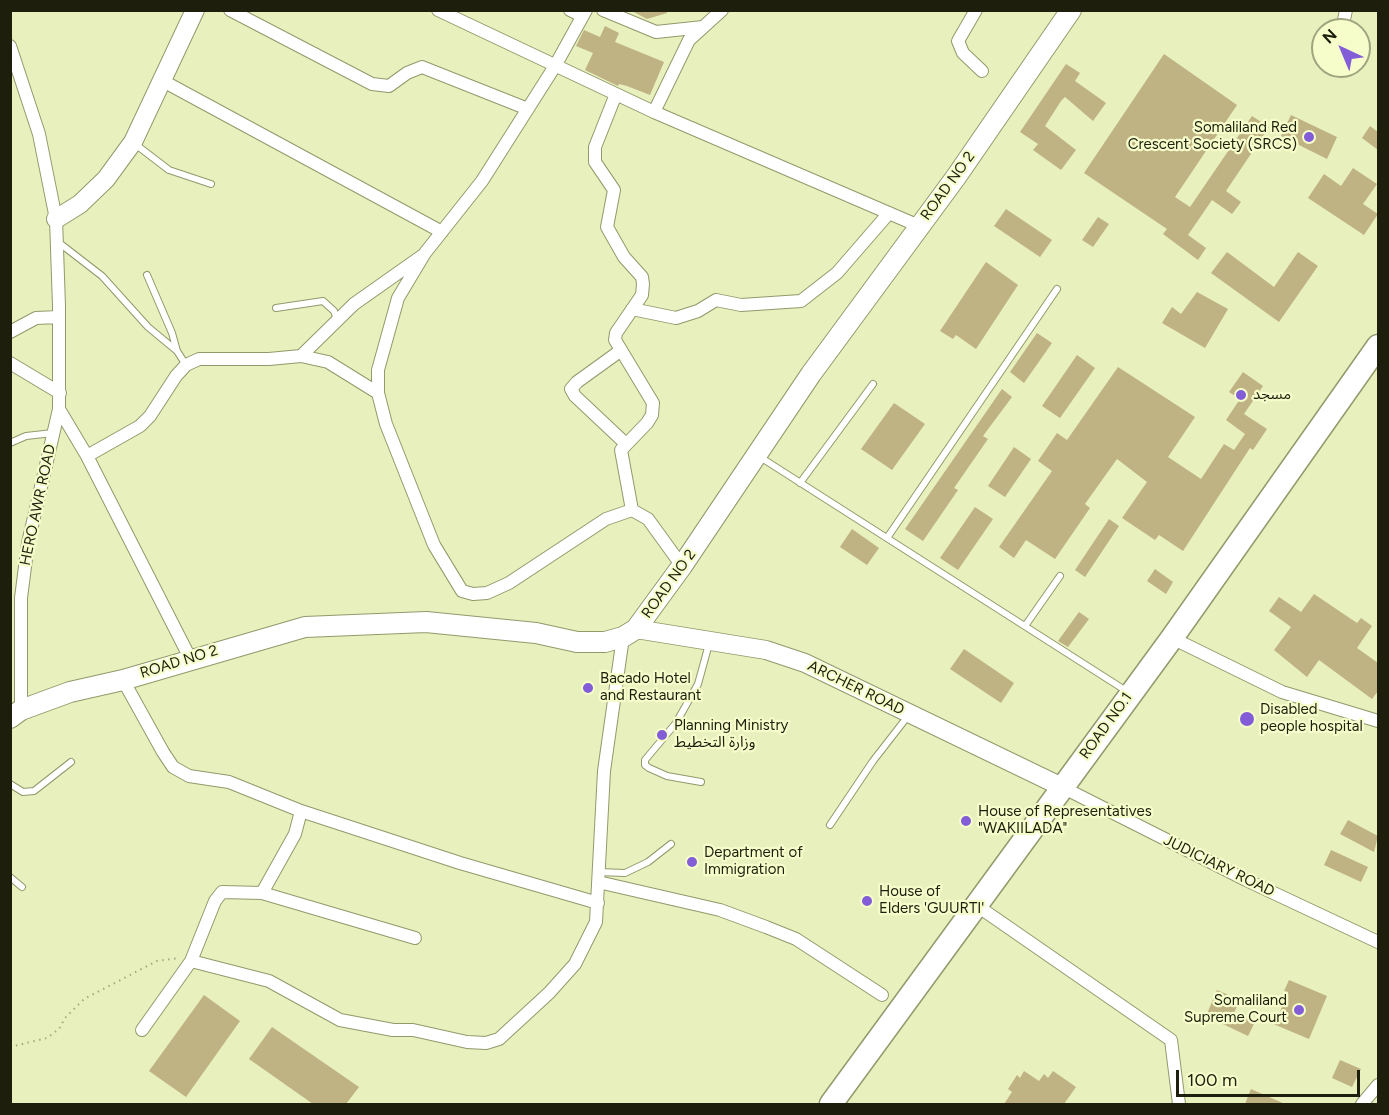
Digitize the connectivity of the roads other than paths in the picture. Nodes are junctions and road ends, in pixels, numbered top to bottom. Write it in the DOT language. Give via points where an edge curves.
graph roads {
  1 [pos="195,10"];
  2 [pos="230,10"];
  3 [pos="438,10"];
  4 [pos="570,10"];
  5 [pos="603,10"];
  6 [pos="722,10"];
  7 [pos="976,10"];
  8 [pos="1071,10"];
  9 [pos="584,13"];
  10 [pos="703,27"];
  11 [pos="10,46"];
  12 [pos="555,66"];
  13 [pos="982,71"];
  14 [pos="10,78"];
  15 [pos="163,81"];
  16 [pos="24,82"];
  17 [pos="616,94"];
  18 [pos="528,110"];
  19 [pos="654,112"];
  20 [pos="132,142"];
  21 [pos="211,184"];
  22 [pos="889,213"];
  23 [pos="56,219"];
  24 [pos="919,226"];
  25 [pos="442,232"];
  26 [pos="57,241"];
  27 [pos="425,253"];
  28 [pos="147,275"];
  29 [pos="1058,290"];
  30 [pos="276,308"];
  31 [pos="632,309"];
  32 [pos="59,317"];
  33 [pos="337,319"];
  34 [pos="10,332"];
  35 [pos="1378,346"];
  36 [pos="177,351"];
  37 [pos="620,351"];
  38 [pos="301,356"];
  39 [pos="10,363"];
  40 [pos="186,365"];
  41 [pos="873,384"];
  42 [pos="60,393"];
  43 [pos="378,393"];
  44 [pos="59,409"];
  45 [pos="53,433"];
  46 [pos="10,443"];
  47 [pos="626,444"];
  48 [pos="757,455"];
  49 [pos="87,456"];
  50 [pos="801,483"];
  51 [pos="633,510"];
  52 [pos="886,538"];
  53 [pos="682,566"];
  54 [pos="1060,576"];
  55 [pos="1025,626"];
  56 [pos="630,633"];
  57 [pos="1172,638"];
  58 [pos="710,640"];
  59 [pos="190,658"];
  60 [pos="123,680"];
  61 [pos="1130,694"];
  62 [pos="16,714"];
  63 [pos="909,714"];
  64 [pos="1378,721"];
  65 [pos="71,762"];
  66 [pos="701,782"];
  67 [pos="10,784"];
  68 [pos="1062,787"];
  69 [pos="301,811"];
  70 [pos="830,825"];
  71 [pos="671,844"];
  72 [pos="10,877"];
  73 [pos="598,877"];
  74 [pos="22,887"];
  75 [pos="262,893"];
  76 [pos="598,903"];
  77 [pos="976,905"];
  78 [pos="415,938"];
  79 [pos="1378,942"];
  80 [pos="191,961"];
  81 [pos="882,995"];
  82 [pos="142,1030"];
  83 [pos="1378,1085"];
  84 [pos="831,1104"];
  85 [pos="1179,1104"];
  86 [pos="1362,1104"];
  1 -- 15 [label="main road"];
  2 -- 18 [label="street" via="384,87 422,66"];
  3 -- 12 [label="street"];
  4 -- 9 [label="street"];
  5 -- 10 [label="street" via="656,32"];
  6 -- 10 [label="street"];
  7 -- 13 [label="street" via="958,41 963,53"];
  8 -- 24 [label="main road, ROAD NO 2"];
  9 -- 12 [label="street"];
  10 -- 19 [label="street" via="689,40"];
  11 -- 16 [label="street, HERO AWR ROAD"];
  12 -- 17 [label="street"];
  12 -- 18 [label="street"];
  14 -- 16 [label="street"];
  15 -- 20 [label="main road"];
  15 -- 25 [label="street"];
  16 -- 23 [label="street, HERO AWR ROAD"];
  17 -- 19 [label="street"];
  17 -- 31 [label="street" via="594,155 600,172 614,190 606,226 624,257 642,277 642,295"];
  18 -- 25 [label="street" via="482,182"];
  19 -- 22 [label="street"];
  20 -- 21 [label="lane" via="169,170"];
  20 -- 23 [label="main road" via="98,187"];
  22 -- 24 [label="street"];
  22 -- 31 [label="street" via="837,273 801,301 741,304 716,300 676,318"];
  23 -- 26 [label="street, HERO AWR ROAD"];
  24 -- 48 [label="main road, ROAD NO 2"];
  25 -- 27 [label="street"];
  26 -- 32 [label="street, HERO AWR ROAD"];
  26 -- 36 [label="lane" via="102,276 148,327"];
  27 -- 33 [label="street"];
  27 -- 43 [label="street" via="398,298 378,370"];
  28 -- 36 [label="lane"];
  29 -- 52 [label="lane"];
  30 -- 33 [label="lane" via="323,301"];
  31 -- 37 [label="street" via="616,333"];
  32 -- 34 [label="street" via="36,318"];
  32 -- 42 [label="street, HERO AWR ROAD"];
  33 -- 38 [label="street"];
  35 -- 57 [label="highway, ROAD NO.1"];
  36 -- 40 [label="lane"];
  37 -- 47 [label="street" via="653,403 647,423"];
  37 -- 47 [label="street" via="571,389"];
  38 -- 40 [label="street" via="199,359"];
  38 -- 43 [label="street" via="328,362"];
  39 -- 42 [label="street"];
  40 -- 49 [label="street" via="140,426"];
  41 -- 50 [label="lane"];
  42 -- 44 [label="street, HERO AWR ROAD"];
  43 -- 51 [label="street" via="386,424 434,545 462,591 487,593 509,583 606,519"];
  44 -- 45 [label="street, HERO AWR ROAD"];
  44 -- 49 [label="street"];
  45 -- 46 [label="lane" via="26,436"];
  45 -- 62 [label="street, HERO AWR ROAD" via="28,543 21,598"];
  47 -- 51 [label="street" via="621,458"];
  48 -- 50 [label="lane"];
  48 -- 53 [label="main road, ROAD NO 2"];
  49 -- 59 [label="street"];
  50 -- 52 [label="lane"];
  51 -- 53 [label="street" via="648,519"];
  52 -- 55 [label="lane"];
  53 -- 56 [label="main road, ROAD NO 2"];
  54 -- 55 [label="lane"];
  55 -- 61 [label="lane"];
  56 -- 58 [label="main road, ARCHER ROAD"];
  56 -- 59 [label="main road, ROAD NO 2" via="605,642 577,642 536,633 426,622 305,627"];
  56 -- 73 [label="street" via="604,771"];
  57 -- 61 [label="highway, ROAD NO.1"];
  57 -- 64 [label="street" via="1282,692"];
  58 -- 63 [label="main road, ARCHER ROAD" via="766,650 805,663"];
  58 -- 66 [label="lane" via="698,684 676,723 645,760 649,768 667,776"];
  59 -- 60 [label="main road, ROAD NO 2"];
  60 -- 62 [label="main road, ROAD NO 2" via="70,692"];
  60 -- 69 [label="street" via="173,767 189,776 229,782"];
  61 -- 68 [label="highway, ROAD NO.1"];
  63 -- 68 [label="main road, ARCHER ROAD"];
  63 -- 70 [label="lane"];
  65 -- 67 [label="lane" via="34,791 24,792"];
  68 -- 77 [label="highway, ROAD NO.1"];
  68 -- 79 [label="street, JUDICIARY ROAD"];
  69 -- 75 [label="street" via="295,834"];
  69 -- 76 [label="street"];
  71 -- 73 [label="lane" via="625,873"];
  72 -- 74 [label="lane"];
  73 -- 76 [label="street"];
  73 -- 81 [label="street" via="720,910 796,939"];
  75 -- 78 [label="street"];
  75 -- 80 [label="street" via="222,892"];
  76 -- 80 [label="street" via="596,922 575,964 510,1030 486,1043 340,1020 269,981"];
  77 -- 84 [label="highway, ROAD NO.1"];
  77 -- 85 [label="street" via="1171,1040"];
  80 -- 82 [label="street"];
  83 -- 86 [label="street"];
}
